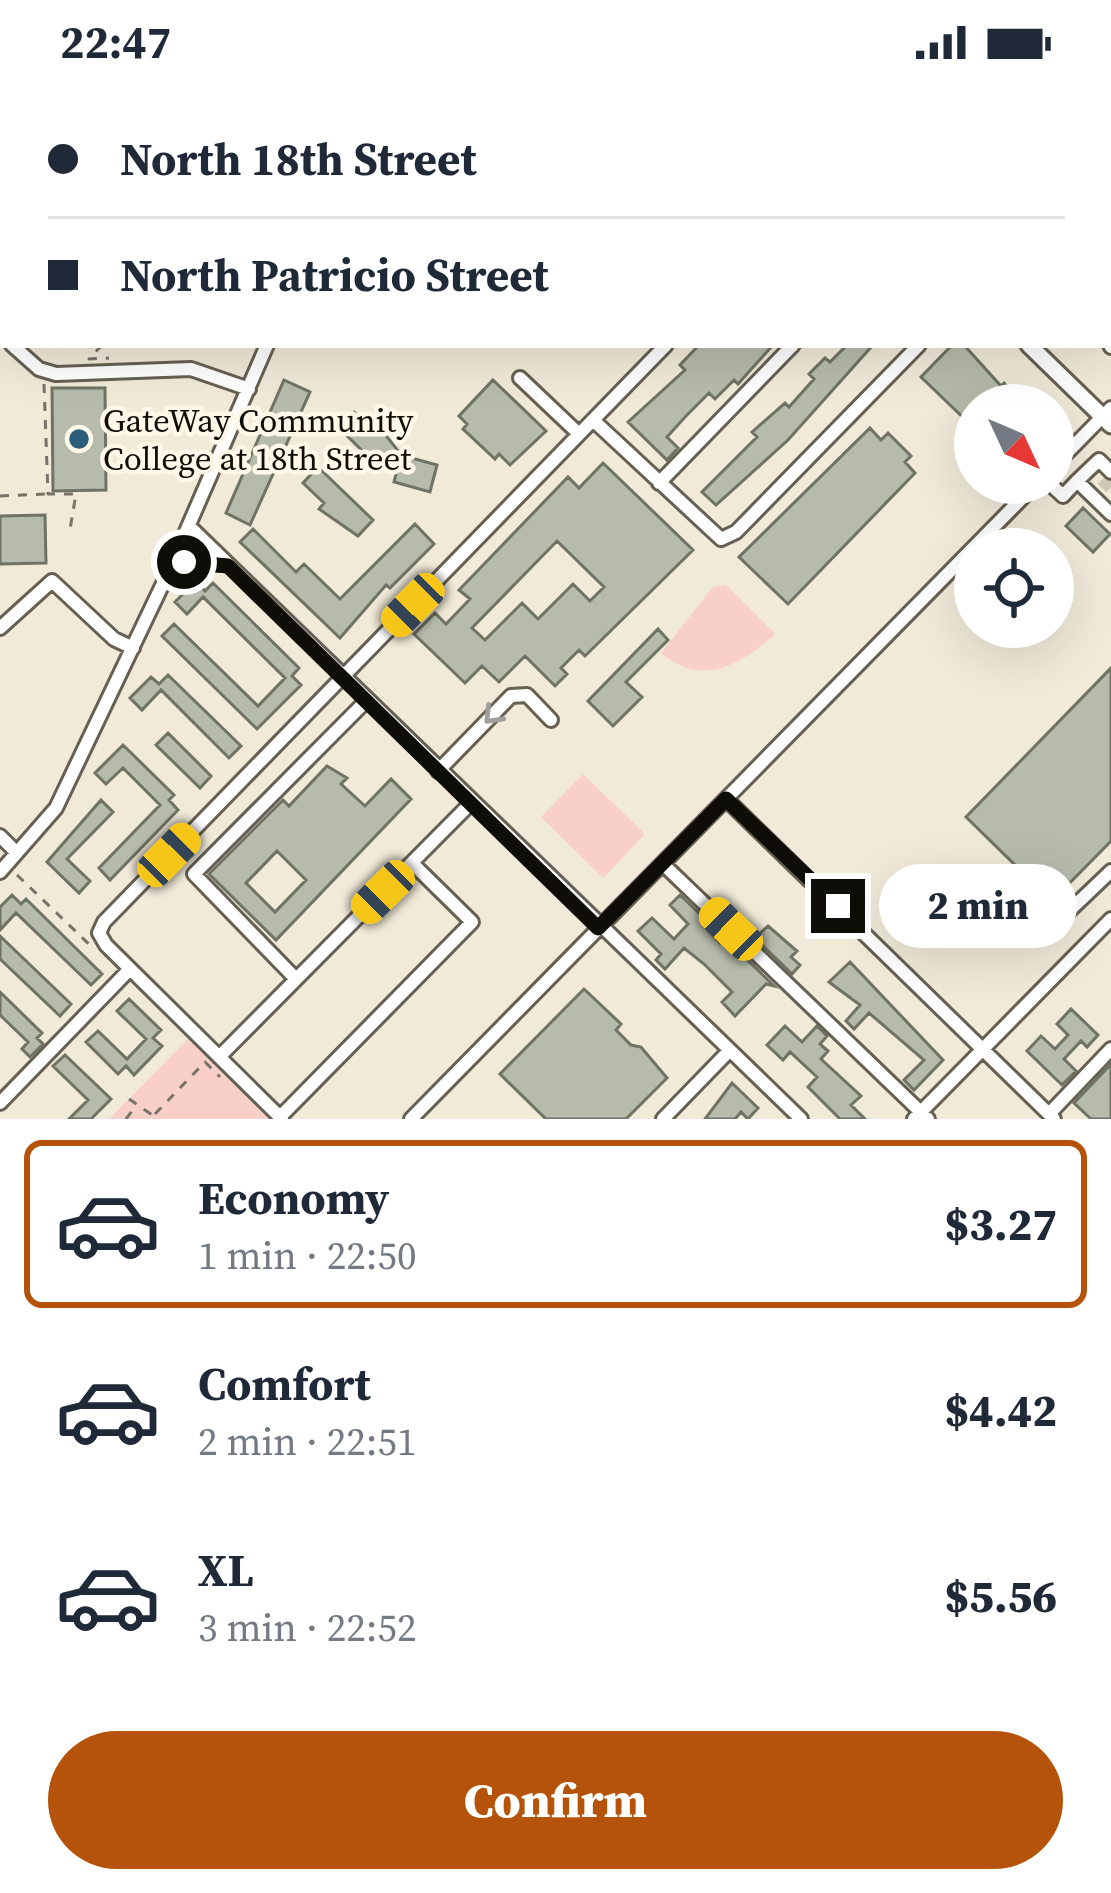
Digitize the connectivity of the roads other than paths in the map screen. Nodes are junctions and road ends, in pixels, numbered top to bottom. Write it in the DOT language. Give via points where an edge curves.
graph roads {
  1 [pos="17,348"];
  2 [pos="266,348"];
  3 [pos="663,348"];
  4 [pos="790,348"];
  5 [pos="917,348"];
  6 [pos="1037,348"];
  7 [pos="520,378"];
  8 [pos="249,388"];
  9 [pos="1108,417"];
  10 [pos="593,420"];
  11 [pos="579,434"];
  12 [pos="1074,447"];
  13 [pos="1074,454"];
  14 [pos="1090,469"];
  15 [pos="1111,472"];
  16 [pos="1077,482"];
  17 [pos="659,483"];
  18 [pos="1074,485"];
  19 [pos="1016,504"];
  20 [pos="1110,510"];
  21 [pos="189,526"];
  22 [pos="228,566"];
  23 [pos="168,573"];
  24 [pos="0,628"];
  25 [pos="133,648"];
  26 [pos="342,678"];
  27 [pos="366,700"];
  28 [pos="551,719"];
  29 [pos="438,771"];
  30 [pos="726,799"];
  31 [pos="471,803"];
  32 [pos="0,836"];
  33 [pos="17,853"];
  34 [pos="412,863"];
  35 [pos="663,864"];
  36 [pos="1111,871"];
  37 [pos="0,872"];
  38 [pos="1110,922"];
  39 [pos="598,928"];
  40 [pos="1045,934"];
  41 [pos="130,969"];
  42 [pos="296,980"];
  43 [pos="981,1049"];
  44 [pos="1111,1049"];
  45 [pos="729,1052"];
  46 [pos="219,1058"];
  47 [pos="0,1102"];
  48 [pos="1052,1116"];
  49 [pos="921,1117"];
  50 [pos="281,1118"];
  51 [pos="411,1119"];
  52 [pos="663,1119"];
  53 [pos="801,1119"];
  1 -- 8 [label="street" via="56,374 191,369"];
  2 -- 8 [label="street"];
  3 -- 10 [label="street"];
  4 -- 17 [label="street"];
  5 -- 17 [label="street" via="736,532 721,539"];
  6 -- 9 [label="main road"];
  7 -- 11 [label="street"];
  8 -- 21 [label="street"];
  9 -- 12 [label="street"];
  10 -- 11 [label="street"];
  10 -- 17 [label="street"];
  11 -- 26 [label="street"];
  13 -- 14 [label="street"];
  14 -- 15 [label="street" via="1099,460"];
  14 -- 16 [label="street"];
  16 -- 18 [label="street"];
  16 -- 20 [label="street"];
  19 -- 30 [label="street"];
  21 -- 22 [label="street"];
  21 -- 23 [label="street"];
  22 -- 23 [label="street" via="201,560"];
  22 -- 26 [label="street"];
  23 -- 25 [label="street"];
  24 -- 25 [label="street" via="52,581"];
  25 -- 33 [label="street" via="56,808"];
  26 -- 27 [label="street"];
  26 -- 41 [label="street" via="104,922 99,933"];
  27 -- 29 [label="street"];
  27 -- 42 [label="street" via="194,874"];
  28 -- 29 [label="street, one-way" via="526,695 512,696"];
  29 -- 31 [label="street"];
  30 -- 35 [label="street"];
  30 -- 43 [label="street"];
  31 -- 34 [label="street"];
  31 -- 39 [label="street"];
  32 -- 33 [label="street"];
  33 -- 37 [label="street"];
  34 -- 42 [label="street"];
  34 -- 50 [label="street" via="472,922"];
  35 -- 39 [label="street"];
  35 -- 49 [label="street"];
  36 -- 40 [label="street"];
  38 -- 43 [label="street"];
  39 -- 45 [label="street"];
  39 -- 51 [label="street"];
  41 -- 46 [label="street"];
  41 -- 47 [label="street"];
  42 -- 46 [label="street"];
  43 -- 48 [label="street"];
  43 -- 49 [label="street"];
  44 -- 48 [label="street"];
  45 -- 52 [label="street"];
  45 -- 53 [label="street"];
  46 -- 50 [label="street"];
}
